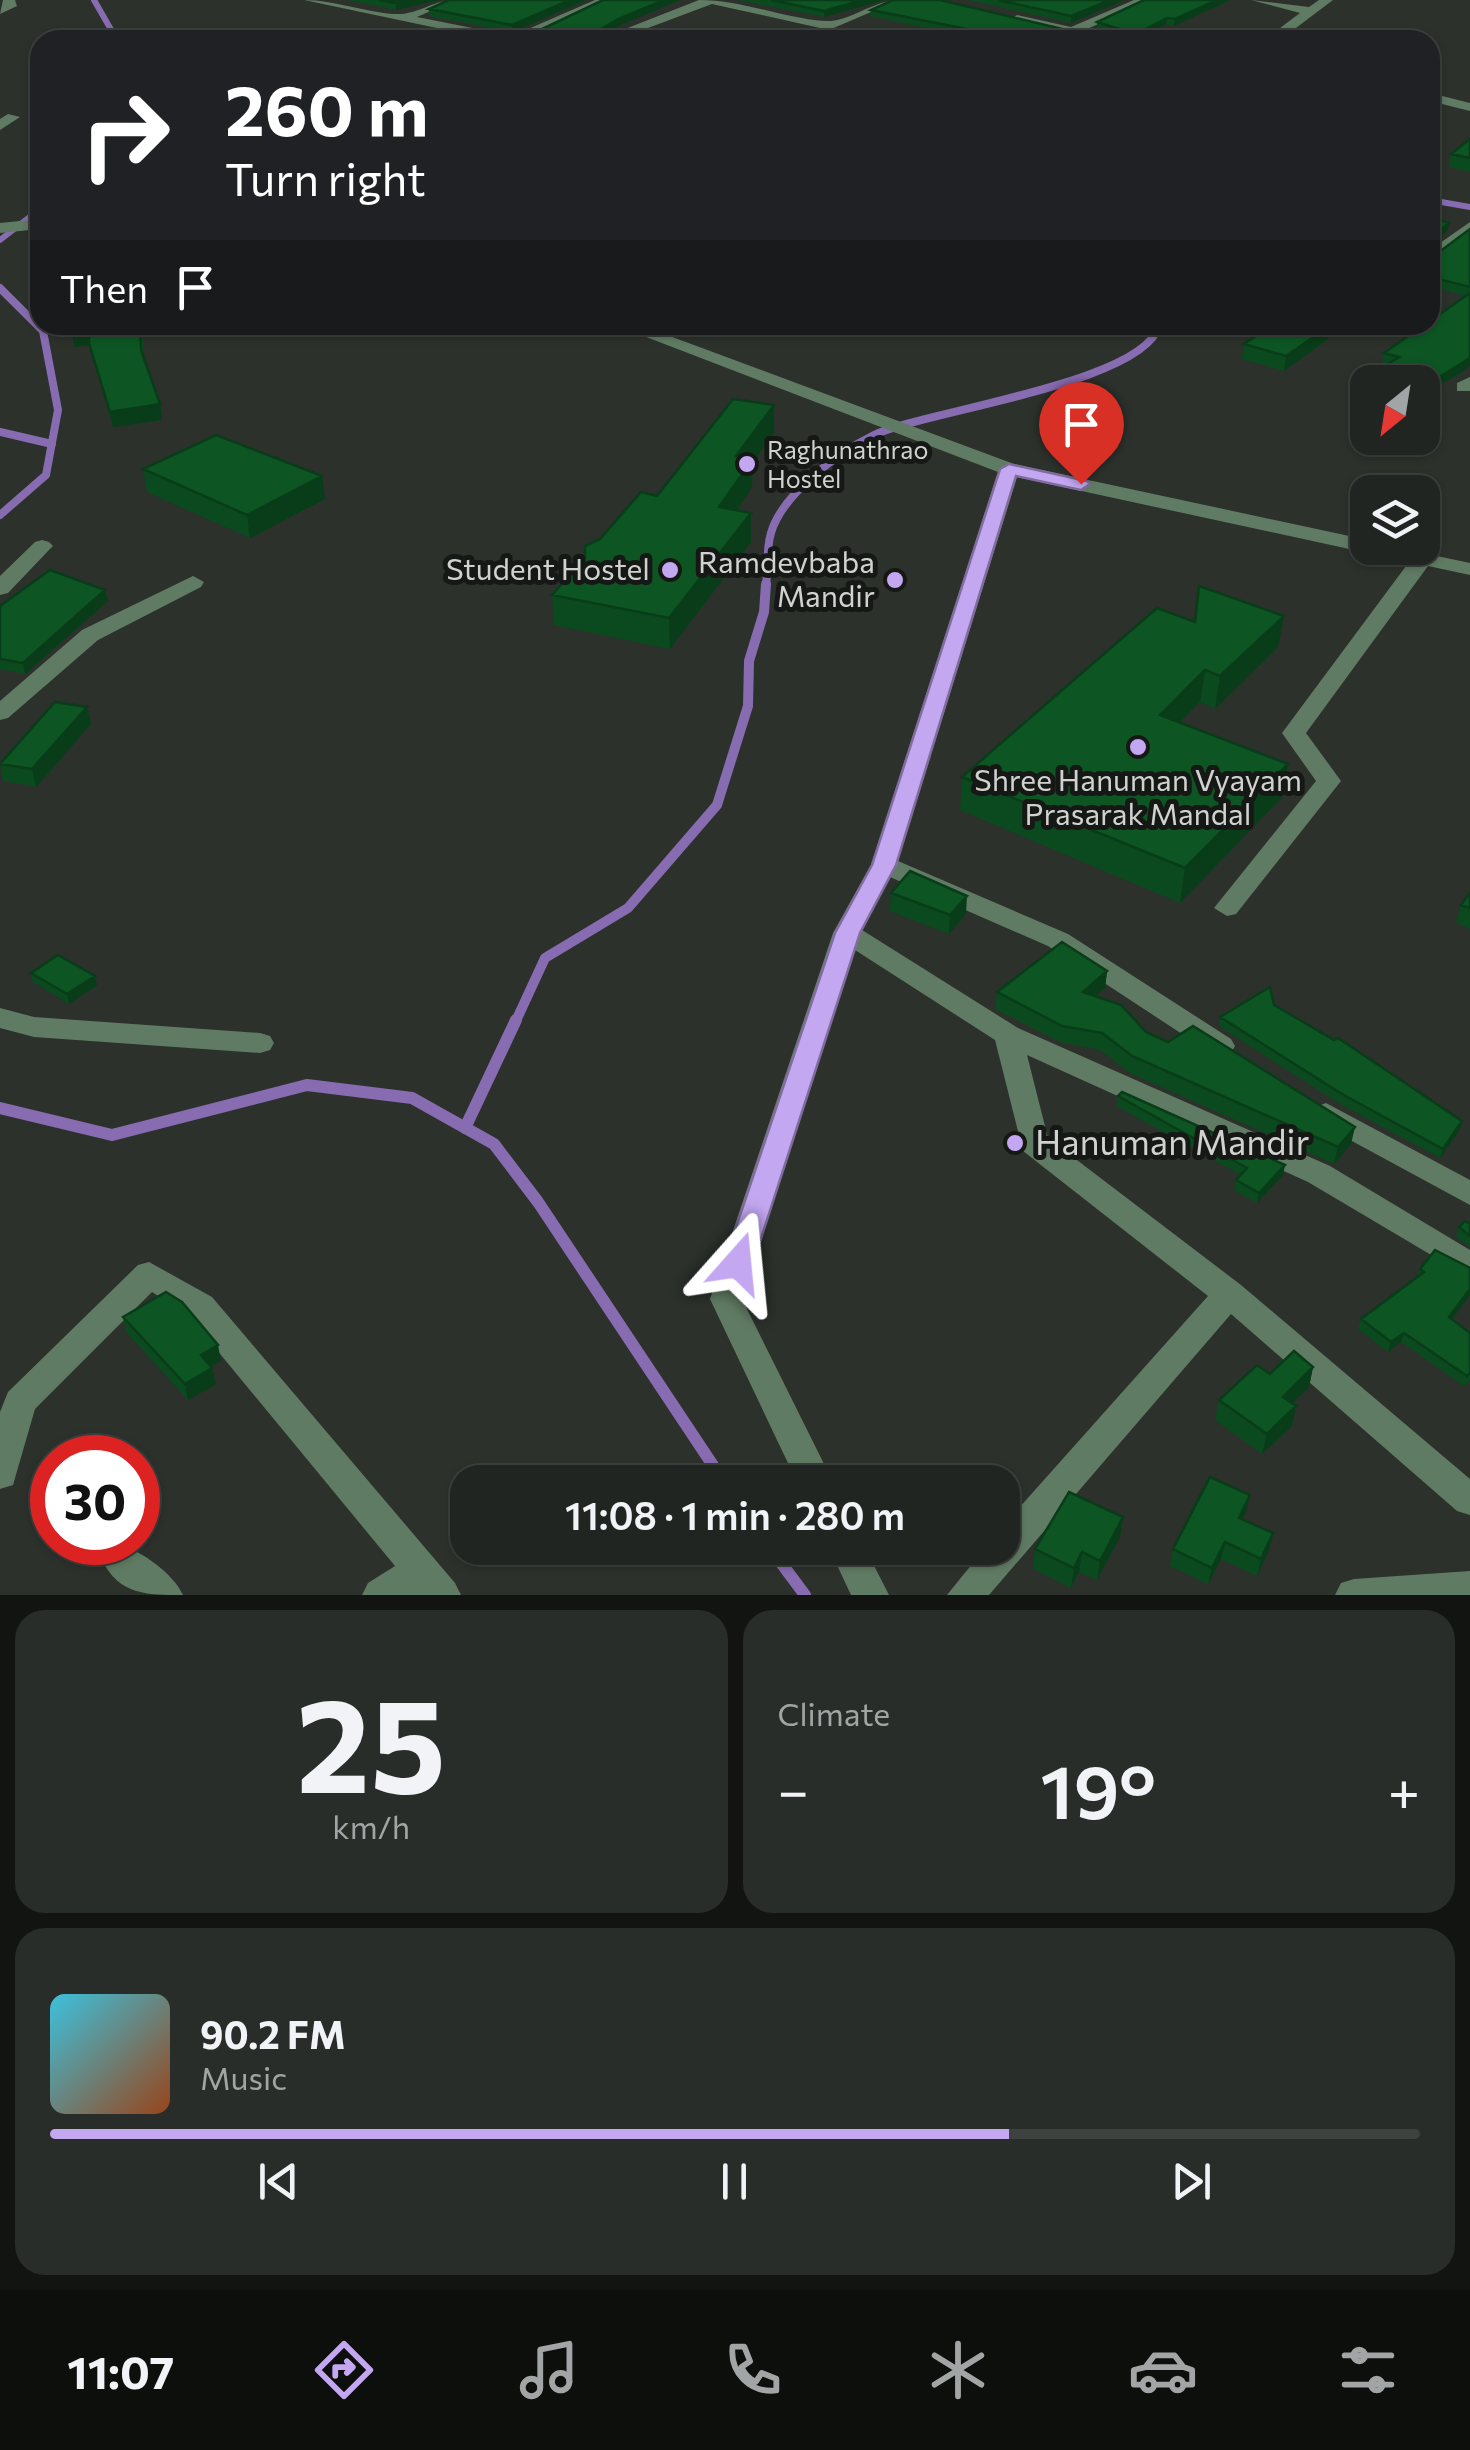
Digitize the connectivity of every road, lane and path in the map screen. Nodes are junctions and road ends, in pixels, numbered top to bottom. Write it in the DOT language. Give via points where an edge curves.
graph roads {
  1 [pos="9,0"];
  2 [pos="310,0"];
  3 [pos="448,0"];
  4 [pos="606,0"];
  5 [pos="712,0"];
  6 [pos="893,0"];
  7 [pos="1122,0"];
  8 [pos="1257,0"];
  9 [pos="1327,0"];
  10 [pos="1141,2"];
  11 [pos="0,10"];
  12 [pos="1309,12"];
  13 [pos="1003,16"];
  14 [pos="406,17"];
  15 [pos="466,30"];
  16 [pos="536,30"];
  17 [pos="631,30"];
  18 [pos="1067,30"];
  19 [pos="1074,30"];
  20 [pos="1285,30"];
  21 [pos="1440,101"];
  22 [pos="1470,106"];
  23 [pos="1450,223"];
  24 [pos="30,225"];
  25 [pos="1470,227"];
  26 [pos="0,228"];
  27 [pos="1440,250"];
  28 [pos="651,335"];
  29 [pos="1009,469"];
  30 [pos="1350,543"];
  31 [pos="42,546"];
  32 [pos="1440,562"];
  33 [pos="1418,565"];
  34 [pos="1470,568"];
  35 [pos="193,582"];
  36 [pos="0,588"];
  37 [pos="11,692"];
  38 [pos="0,713"];
  39 [pos="884,865"];
  40 [pos="1227,908"];
  41 [pos="847,933"];
  42 [pos="0,1018"];
  43 [pos="1008,1035"];
  44 [pos="260,1043"];
  45 [pos="1250,1064"];
  46 [pos="1296,1094"];
  47 [pos="1470,1194"];
  48 [pos="1470,1266"];
  49 [pos="1230,1294"];
  50 [pos="807,1465"];
  51 [pos="0,1474"];
  52 [pos="1470,1500"];
  53 [pos="126,1565"];
  54 [pos="855,1565"];
  55 [pos="430,1583"];
  56 [pos="1470,1588"];
  57 [pos="164,1595"];
  58 [pos="382,1595"];
  59 [pos="870,1595"];
  60 [pos="966,1595"];
  61 [pos="1355,1595"];
  1 -- 11 [label="street" via="11,6"];
  2 -- 14 [label="street"];
  3 -- 14 [label="street"];
  4 -- 16 [label="street"];
  5 -- 6 [label="street" via="829,26"];
  5 -- 17 [label="street"];
  7 -- 10 [label="street"];
  8 -- 12 [label="street"];
  9 -- 12 [label="street"];
  10 -- 19 [label="street"];
  12 -- 20 [label="street"];
  13 -- 18 [label="street"];
  14 -- 15 [label="street"];
  21 -- 22 [label="street"];
  23 -- 25 [label="street"];
  24 -- 26 [label="street"];
  25 -- 27 [label="street"];
  28 -- 29 [label="street"];
  29 -- 30 [label="street"];
  29 -- 39 [label="street"];
  31 -- 36 [label="street"];
  32 -- 34 [label="street"];
  33 -- 40 [label="street" via="1294,733 1329,781"];
  35 -- 37 [label="street" via="90,635"];
  37 -- 38 [label="street"];
  39 -- 41 [label="street"];
  39 -- 45 [label="street" via="1058,940"];
  41 -- 43 [label="street"];
  41 -- 50 [label="street" via="726,1300"];
  42 -- 44 [label="street"];
  43 -- 48 [label="street" via="1319,1174"];
  43 -- 49 [label="street" via="1034,1142"];
  46 -- 47 [label="street"];
  49 -- 52 [label="street"];
  49 -- 60 [label="street"];
  51 -- 55 [label="street" via="20,1402 149,1274 200,1306"];
  53 -- 57 [label="street"];
  54 -- 59 [label="street"];
  55 -- 58 [label="street"];
  56 -- 61 [label="street"];
}
